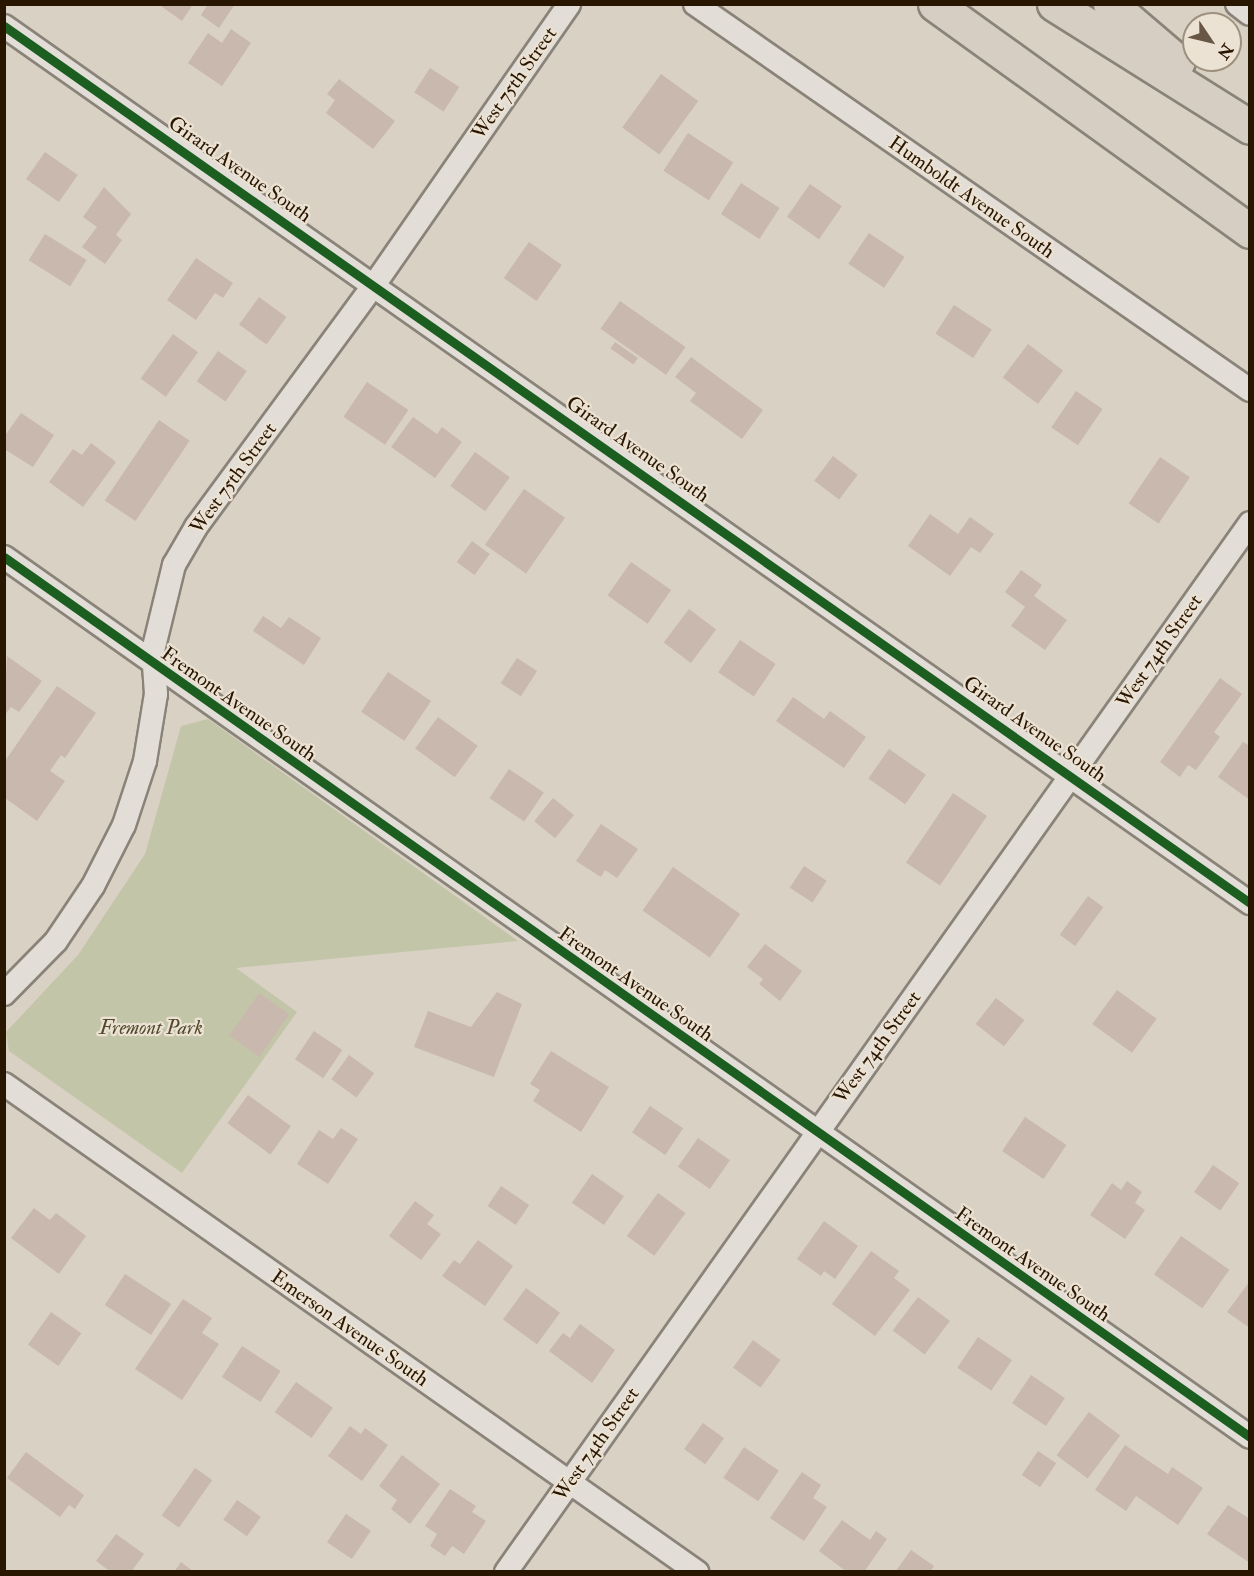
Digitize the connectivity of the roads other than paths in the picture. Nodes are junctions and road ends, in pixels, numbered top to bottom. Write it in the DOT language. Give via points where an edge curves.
graph roads {
  1 [pos="569,4"];
  2 [pos="695,4"];
  3 [pos="935,4"];
  4 [pos="1054,4"];
  5 [pos="1110,4"];
  6 [pos="1237,4"];
  7 [pos="1250,14"];
  8 [pos="4,26"];
  9 [pos="1250,126"];
  10 [pos="1250,231"];
  11 [pos="374,285"];
  12 [pos="1250,390"];
  13 [pos="1250,524"];
  14 [pos="4,557"];
  15 [pos="154,666"];
  16 [pos="1071,776"];
  17 [pos="1250,903"];
  18 [pos="4,994"];
  19 [pos="4,1084"];
  20 [pos="815,1133"];
  21 [pos="1250,1437"];
  22 [pos="569,1483"];
  23 [pos="506,1572"];
  24 [pos="697,1572"];
  1 -- 11 [label="street, West 75th Street"];
  2 -- 12 [label="street, Humboldt Avenue South"];
  3 -- 10 [label="highway"];
  4 -- 9 [label="highway"];
  5 -- 9 [label="highway"];
  6 -- 7 [label="street"];
  8 -- 11 [label="street, Girard Avenue South"];
  11 -- 15 [label="street, West 75th Street" via="180,555 161,606"];
  11 -- 16 [label="street, Girard Avenue South"];
  13 -- 16 [label="street, West 74th Street"];
  14 -- 15 [label="street, Fremont Avenue South"];
  15 -- 18 [label="street, West 75th Street" via="156,694 145,761 124,825 93,885 56,941"];
  15 -- 20 [label="street, Fremont Avenue South"];
  16 -- 17 [label="street, Girard Avenue South"];
  16 -- 20 [label="street, West 74th Street"];
  19 -- 22 [label="street, Emerson Avenue South"];
  20 -- 21 [label="street, Fremont Avenue South"];
  20 -- 22 [label="street, West 74th Street"];
  22 -- 23 [label="street, West 74th Street"];
  22 -- 24 [label="street, Emerson Avenue South"];
}
